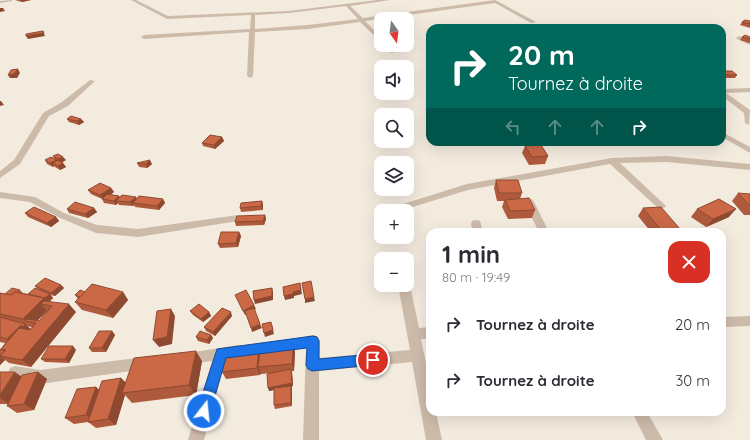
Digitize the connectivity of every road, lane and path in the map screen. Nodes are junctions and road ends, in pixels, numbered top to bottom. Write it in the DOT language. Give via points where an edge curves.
graph roads {
  1 [pos="10,0"];
  2 [pos="133,0"];
  3 [pos="388,0"];
  4 [pos="494,1"];
  5 [pos="0,2"];
  6 [pos="347,5"];
  7 [pos="253,14"];
  8 [pos="362,20"];
  9 [pos="533,22"];
  10 [pos="252,31"];
  11 [pos="374,33"];
  12 [pos="144,37"];
  13 [pos="739,38"];
  14 [pos="750,43"];
  15 [pos="250,76"];
  16 [pos="92,81"];
  17 [pos="750,90"];
  18 [pos="726,92"];
  19 [pos="726,95"];
  20 [pos="749,123"];
  21 [pos="726,136"];
  22 [pos="750,151"];
  23 [pos="612,161"];
  24 [pos="750,167"];
  25 [pos="0,175"];
  26 [pos="0,195"];
  27 [pos="528,199"];
  28 [pos="412,204"];
  29 [pos="661,206"];
  30 [pos="238,218"];
  31 [pos="542,228"];
  32 [pos="405,292"];
  33 [pos="750,321"];
  34 [pos="726,322"];
  35 [pos="426,333"];
  36 [pos="414,334"];
  37 [pos="267,347"];
  38 [pos="252,349"];
  39 [pos="221,353"];
  40 [pos="418,355"];
  41 [pos="174,360"];
  42 [pos="158,362"];
  43 [pos="312,365"];
  44 [pos="15,373"];
  45 [pos="426,398"];
  46 [pos="429,416"];
  47 [pos="641,416"];
  48 [pos="196,440"];
  49 [pos="311,440"];
  50 [pos="434,440"];
  51 [pos="655,440"];
  1 -- 5 [label="street"];
  2 -- 7 [label="street" via="168,18"];
  3 -- 6 [label="street"];
  4 -- 8 [label="street"];
  4 -- 9 [label="street"];
  6 -- 7 [label="street"];
  6 -- 8 [label="street"];
  7 -- 10 [label="street"];
  8 -- 10 [label="street" via="308,28"];
  8 -- 11 [label="street"];
  10 -- 12 [label="street"];
  10 -- 15 [label="street"];
  13 -- 14 [label="street"];
  16 -- 25 [label="street" via="46,115 17,162"];
  17 -- 18 [label="street"];
  19 -- 20 [label="street" via="747,112"];
  21 -- 22 [label="street"];
  23 -- 24 [label="street" via="667,159"];
  23 -- 28 [label="street" via="467,187"];
  23 -- 29 [label="street"];
  26 -- 30 [label="street" via="32,199 61,215 96,229 138,233"];
  27 -- 31 [label="street"];
  32 -- 36 [label="street"];
  33 -- 34 [label="street"];
  35 -- 36 [label="street"];
  36 -- 40 [label="street"];
  37 -- 43 [label="street" via="313,341"];
  38 -- 39 [label="street"];
  39 -- 41 [label="street"];
  39 -- 48 [label="street"];
  40 -- 43 [label="street"];
  40 -- 45 [label="street"];
  42 -- 44 [label="street" via="40,377"];
  43 -- 49 [label="street"];
  46 -- 50 [label="street"];
  47 -- 51 [label="street"];
}
